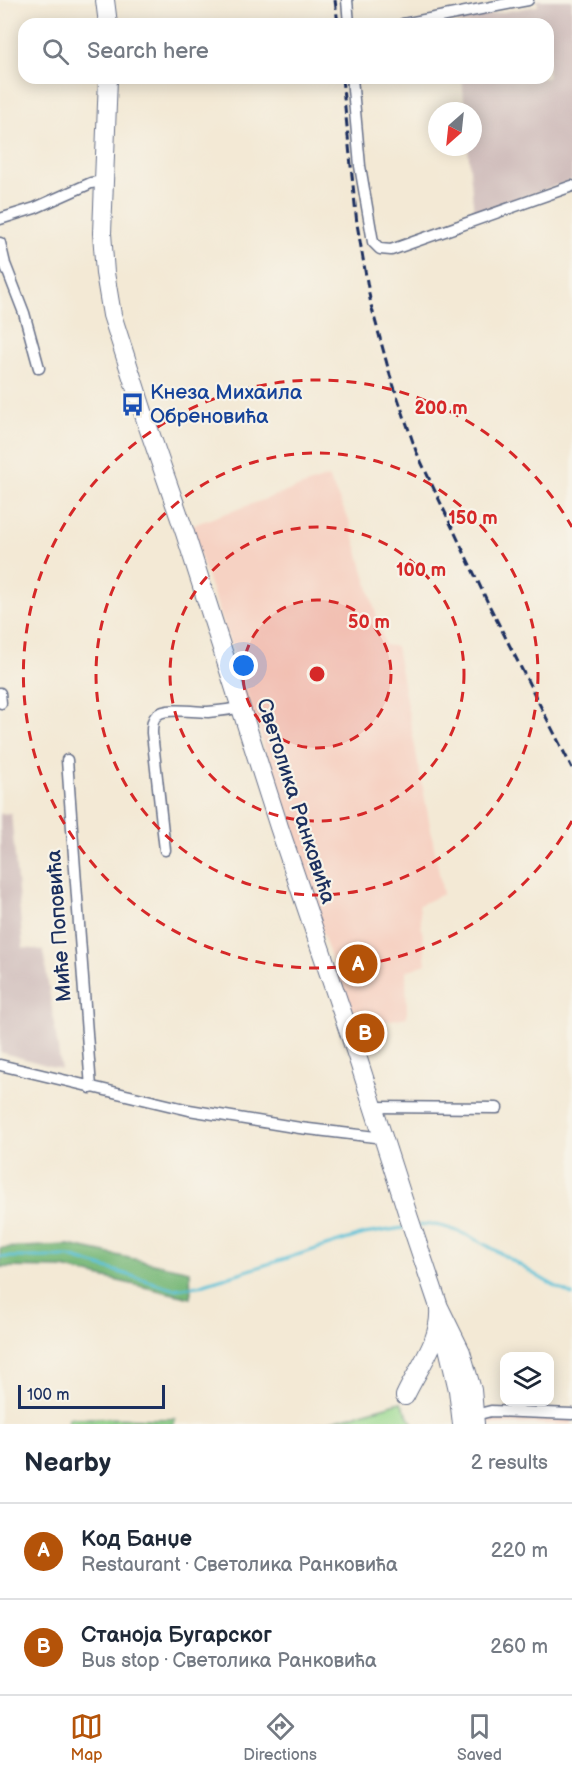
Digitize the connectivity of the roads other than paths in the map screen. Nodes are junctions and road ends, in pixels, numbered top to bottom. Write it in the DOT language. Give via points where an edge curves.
graph roads {
  1 [pos="105,0"];
  2 [pos="346,0"];
  3 [pos="528,0"];
  4 [pos="107,18"];
  5 [pos="348,18"];
  6 [pos="434,18"];
  7 [pos="108,84"];
  8 [pos="353,84"];
  9 [pos="104,181"];
  10 [pos="572,186"];
  11 [pos="0,219"];
  12 [pos="0,243"];
  13 [pos="2,265"];
  14 [pos="39,368"];
  15 [pos="241,707"];
  16 [pos="67,760"];
  17 [pos="165,850"];
  18 [pos="0,1065"];
  19 [pos="91,1088"];
  20 [pos="374,1107"];
  21 [pos="497,1108"];
  22 [pos="384,1138"];
  23 [pos="439,1313"];
  24 [pos="405,1396"];
  25 [pos="471,1414"];
  26 [pos="572,1414"];
  1 -- 4 [label="main road"];
  2 -- 5 [label="street"];
  3 -- 6 [label="street"];
  7 -- 9 [label="main road, Светолика Ранковића"];
  8 -- 10 [label="street" via="360,166 372,237 378,248 391,250"];
  9 -- 11 [label="street"];
  9 -- 15 [label="main road, Светолика Ранковића" via="103,251 112,315"];
  12 -- 13 [label="street"];
  13 -- 14 [label="street" via="21,305"];
  15 -- 17 [label="street" via="226,711 161,712 154,720 152,733"];
  15 -- 20 [label="main road, Светолика Ранковића"];
  16 -- 19 [label="street, Миће Поповића"];
  18 -- 19 [label="street"];
  19 -- 22 [label="street" via="223,1116"];
  20 -- 21 [label="street"];
  20 -- 22 [label="main road, Светолика Ранковића"];
  22 -- 23 [label="main road, Светолика Ранковића"];
  23 -- 24 [label="main road" via="433,1340"];
  23 -- 25 [label="main road, Светолика Ранковића" via="468,1372"];
  25 -- 26 [label="street"];
}
